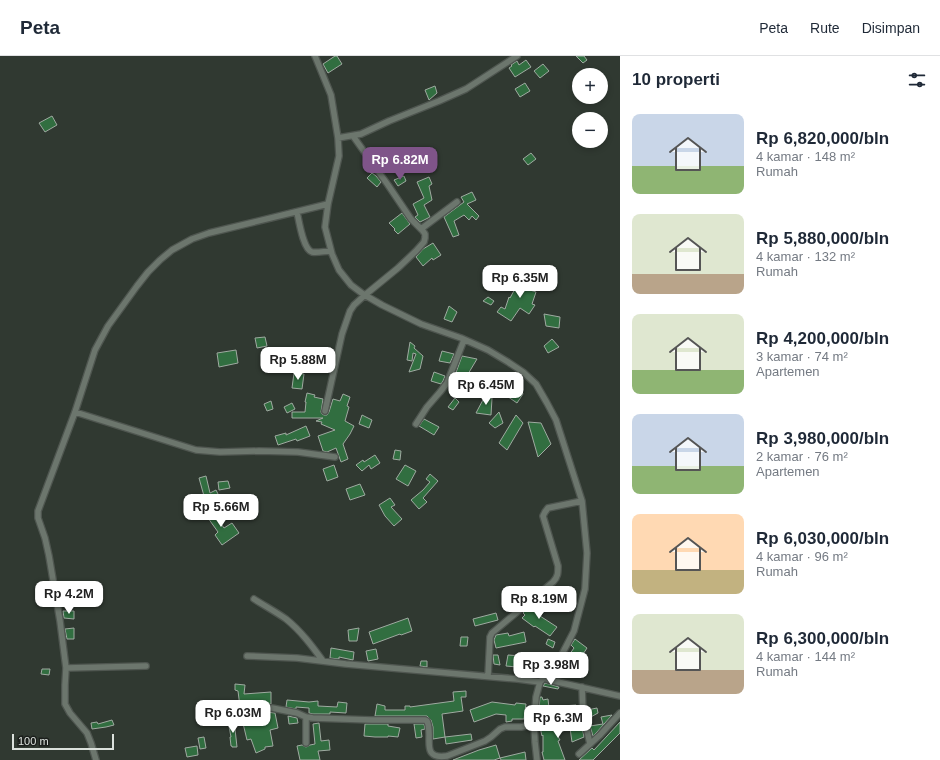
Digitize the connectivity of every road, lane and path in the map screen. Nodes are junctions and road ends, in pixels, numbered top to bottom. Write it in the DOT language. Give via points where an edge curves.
graph roads {
  1 [pos="315,56"];
  2 [pos="517,56"];
  3 [pos="353,136"];
  4 [pos="338,138"];
  5 [pos="457,202"];
  6 [pos="328,204"];
  7 [pos="297,212"];
  8 [pos="421,229"];
  9 [pos="331,251"];
  10 [pos="365,295"];
  11 [pos="464,340"];
  12 [pos="325,411"];
  13 [pos="75,412"];
  14 [pos="416,424"];
  15 [pos="335,456"];
  16 [pos="582,501"];
  17 [pos="254,599"];
  18 [pos="247,656"];
  19 [pos="323,661"];
  20 [pos="146,666"];
  21 [pos="66,668"];
  22 [pos="488,676"];
  23 [pos="542,680"];
  24 [pos="582,687"];
  25 [pos="620,696"];
  26 [pos="242,711"];
  27 [pos="584,713"];
  28 [pos="620,713"];
  29 [pos="306,717"];
  30 [pos="534,724"];
  31 [pos="306,742"];
  32 [pos="590,744"];
  33 [pos="579,754"];
  34 [pos="96,760"];
  35 [pos="537,760"];
  1 -- 4 [label="street" via="331,95"];
  2 -- 3 [label="street" via="466,90"];
  3 -- 4 [label="street"];
  3 -- 8 [label="street" via="411,219"];
  4 -- 6 [label="street" via="339,156"];
  5 -- 8 [label="street"];
  6 -- 7 [label="street"];
  6 -- 9 [label="street" via="325,228"];
  7 -- 9 [label="street" via="308,249 314,252"];
  7 -- 13 [label="street" via="209,233 172,250 160,260 134,290 101,338"];
  8 -- 10 [label="street" via="425,234 421,245"];
  9 -- 10 [label="street" via="339,270 351,285"];
  10 -- 11 [label="street" via="421,324"];
  10 -- 12 [label="street" via="354,305 345,323"];
  11 -- 14 [label="street" via="447,383"];
  11 -- 16 [label="street" via="508,362 536,384 556,420"];
  13 -- 15 [label="street" via="196,450 298,452"];
  13 -- 21 [label="street" via="37,516 52,569"];
  16 -- 22 [label="street" via="548,508 545,512 558,566 557,578 492,633"];
  16 -- 23 [label="street" via="587,553 585,589 574,632 560,658"];
  17 -- 19 [label="street" via="295,627"];
  18 -- 19 [label="street"];
  19 -- 22 [label="street"];
  20 -- 21 [label="street"];
  21 -- 34 [label="street" via="65,704 87,733"];
  22 -- 23 [label="street"];
  23 -- 24 [label="street"];
  23 -- 30 [label="street" via="536,697"];
  24 -- 25 [label="street"];
  24 -- 27 [label="street"];
  26 -- 29 [label="street" via="272,708"];
  27 -- 30 [label="street"];
  27 -- 32 [label="street"];
  28 -- 32 [label="street"];
  29 -- 30 [label="street" via="425,720 429,726 430,751 441,757 485,740 505,727"];
  29 -- 31 [label="street"];
  30 -- 35 [label="street"];
  32 -- 33 [label="street"];
}
